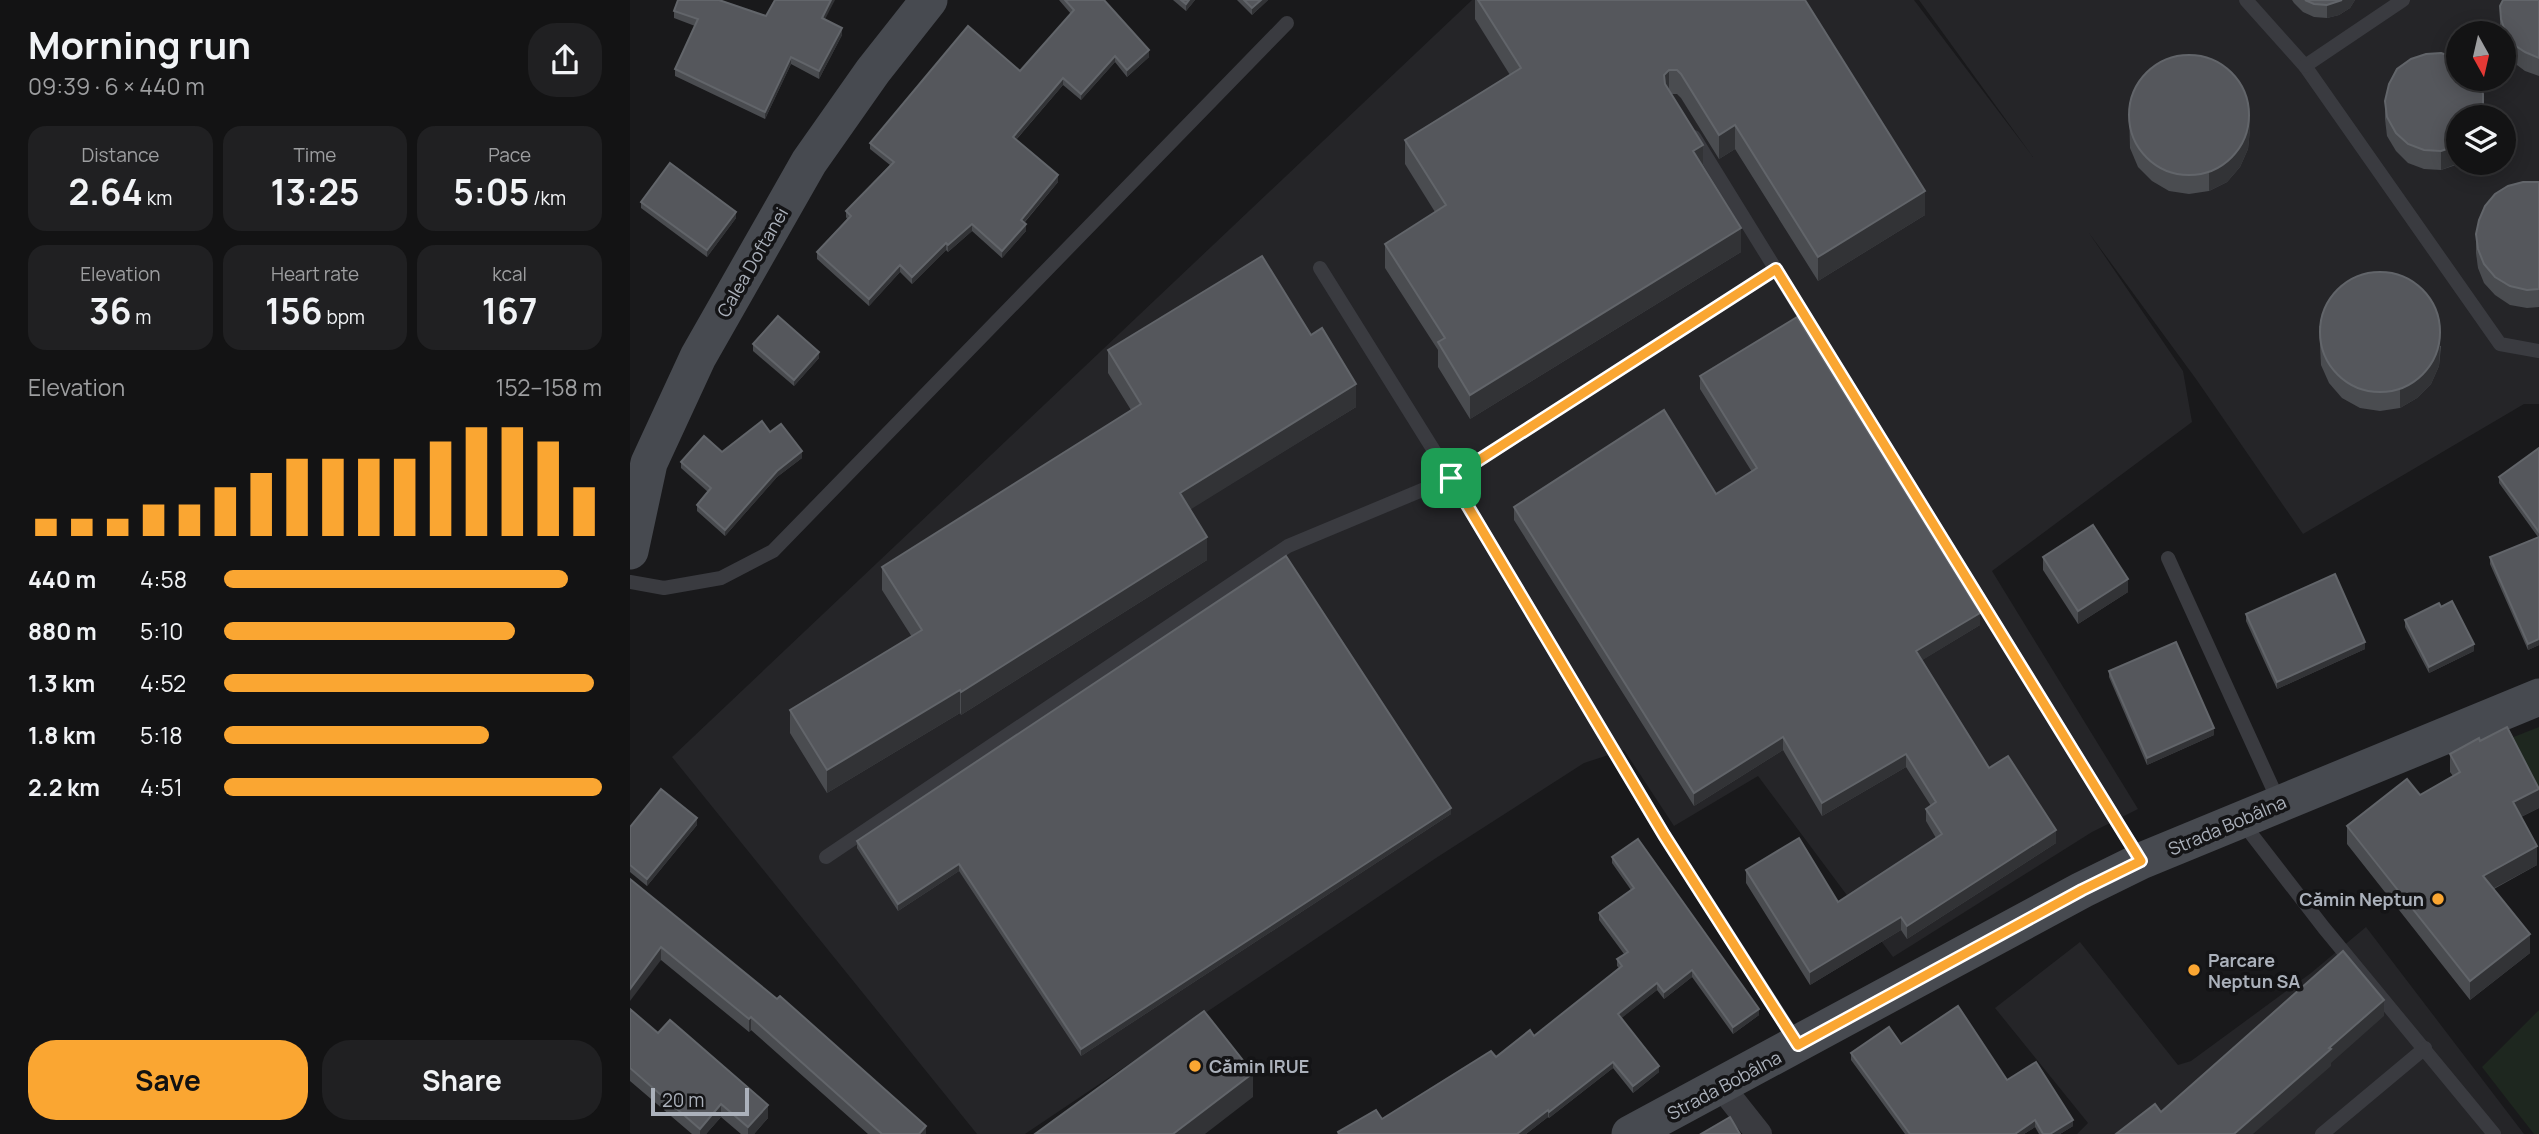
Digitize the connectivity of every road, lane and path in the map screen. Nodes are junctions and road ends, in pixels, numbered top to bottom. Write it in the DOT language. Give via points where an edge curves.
graph roads {
  1 [pos="929,0"];
  2 [pos="2246,0"];
  3 [pos="2403,0"];
  4 [pos="1287,23"];
  5 [pos="2305,66"];
  6 [pos="1688,127"];
  7 [pos="1320,268"];
  8 [pos="1776,269"];
  9 [pos="2539,351"];
  10 [pos="630,432"];
  11 [pos="649,463"];
  12 [pos="1451,478"];
  13 [pos="630,551"];
  14 [pos="2168,558"];
  15 [pos="630,582"];
  16 [pos="2539,697"];
  17 [pos="2279,803"];
  18 [pos="2240,820"];
  19 [pos="826,857"];
  20 [pos="2141,861"];
  21 [pos="1798,1045"];
  22 [pos="2425,1048"];
  23 [pos="1721,1086"];
  24 [pos="1630,1134"];
  25 [pos="1759,1134"];
  26 [pos="2322,1134"];
  27 [pos="2494,1134"];
  1 -- 11 [label="main road, Calea Doftanei" via="810,162 698,357"];
  2 -- 5 [label="lane"];
  3 -- 5 [label="lane"];
  4 -- 15 [label="lane" via="773,551 721,578 664,588"];
  5 -- 9 [label="lane" via="2500,344"];
  6 -- 8 [label="lane"];
  7 -- 12 [label="lane"];
  8 -- 12 [label="lane"];
  8 -- 20 [label="lane"];
  10 -- 11 [label="main road"];
  11 -- 13 [label="main road, Calea Doftanei"];
  12 -- 19 [label="lane" via="1288,546"];
  12 -- 21 [label="lane" via="1664,835"];
  14 -- 17 [label="lane"];
  16 -- 17 [label="main road, Strada Bobâlna"];
  17 -- 18 [label="main road, Strada Bobâlna"];
  18 -- 20 [label="main road, Strada Bobâlna"];
  18 -- 22 [label="lane"];
  20 -- 21 [label="main road, Strada Bobâlna"];
  21 -- 23 [label="main road, Strada Bobâlna"];
  22 -- 26 [label="lane"];
  22 -- 27 [label="lane"];
  23 -- 24 [label="main road, Strada Bobâlna"];
  23 -- 25 [label="street"];
}
